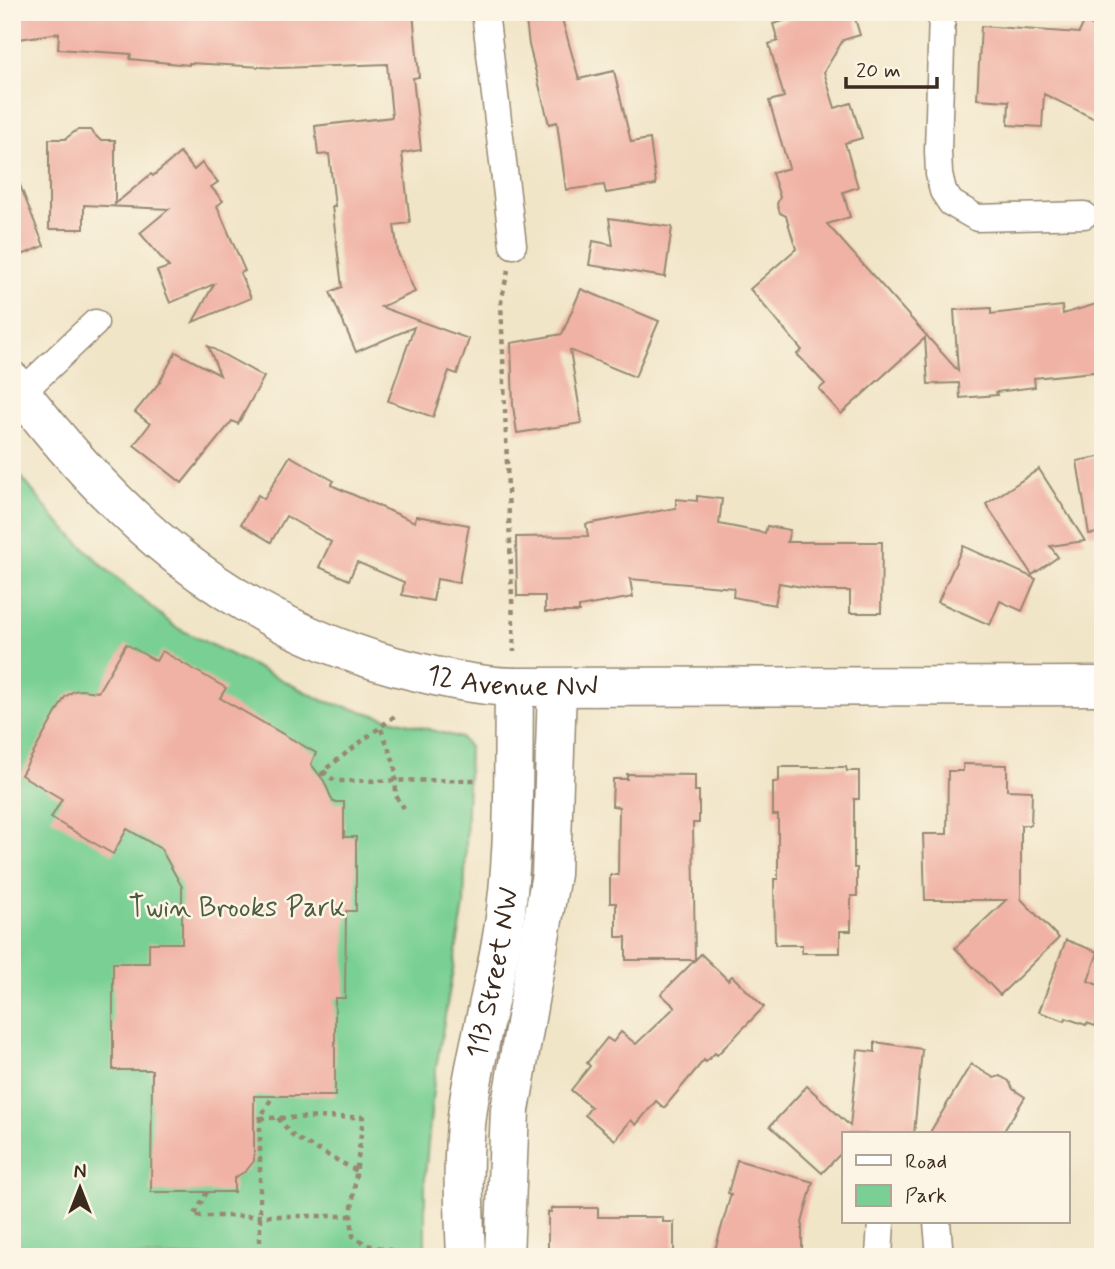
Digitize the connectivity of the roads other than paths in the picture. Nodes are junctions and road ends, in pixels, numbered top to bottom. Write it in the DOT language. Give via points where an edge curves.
graph roads {
  1 [pos="485,12"];
  2 [pos="942,12"];
  3 [pos="1084,215"];
  4 [pos="513,245"];
  5 [pos="95,323"];
  6 [pos="17,387"];
  7 [pos="514,671"];
  8 [pos="1103,686"];
  9 [pos="557,688"];
  10 [pos="881,1224"];
  11 [pos="937,1224"];
  12 [pos="467,1257"];
  13 [pos="505,1257"];
  14 [pos="879,1257"];
  15 [pos="940,1257"];
  1 -- 4 [label="street"];
  2 -- 3 [label="street" via="938,151 947,197 977,218"];
  5 -- 6 [label="street, 12 Avenue NW"];
  6 -- 7 [label="street, 12 Avenue NW" via="103,489 177,558 253,607 295,631 375,660 461,681"];
  7 -- 9 [label="street, 12 Avenue NW"];
  7 -- 12 [label="street, 113 Street NW" via="507,908 463,1155"];
  8 -- 9 [label="street, 12 Avenue NW"];
  9 -- 13 [label="street, 113 Street NW" via="551,874 510,1110"];
  10 -- 14 [label="street"];
  11 -- 15 [label="street"];
}
